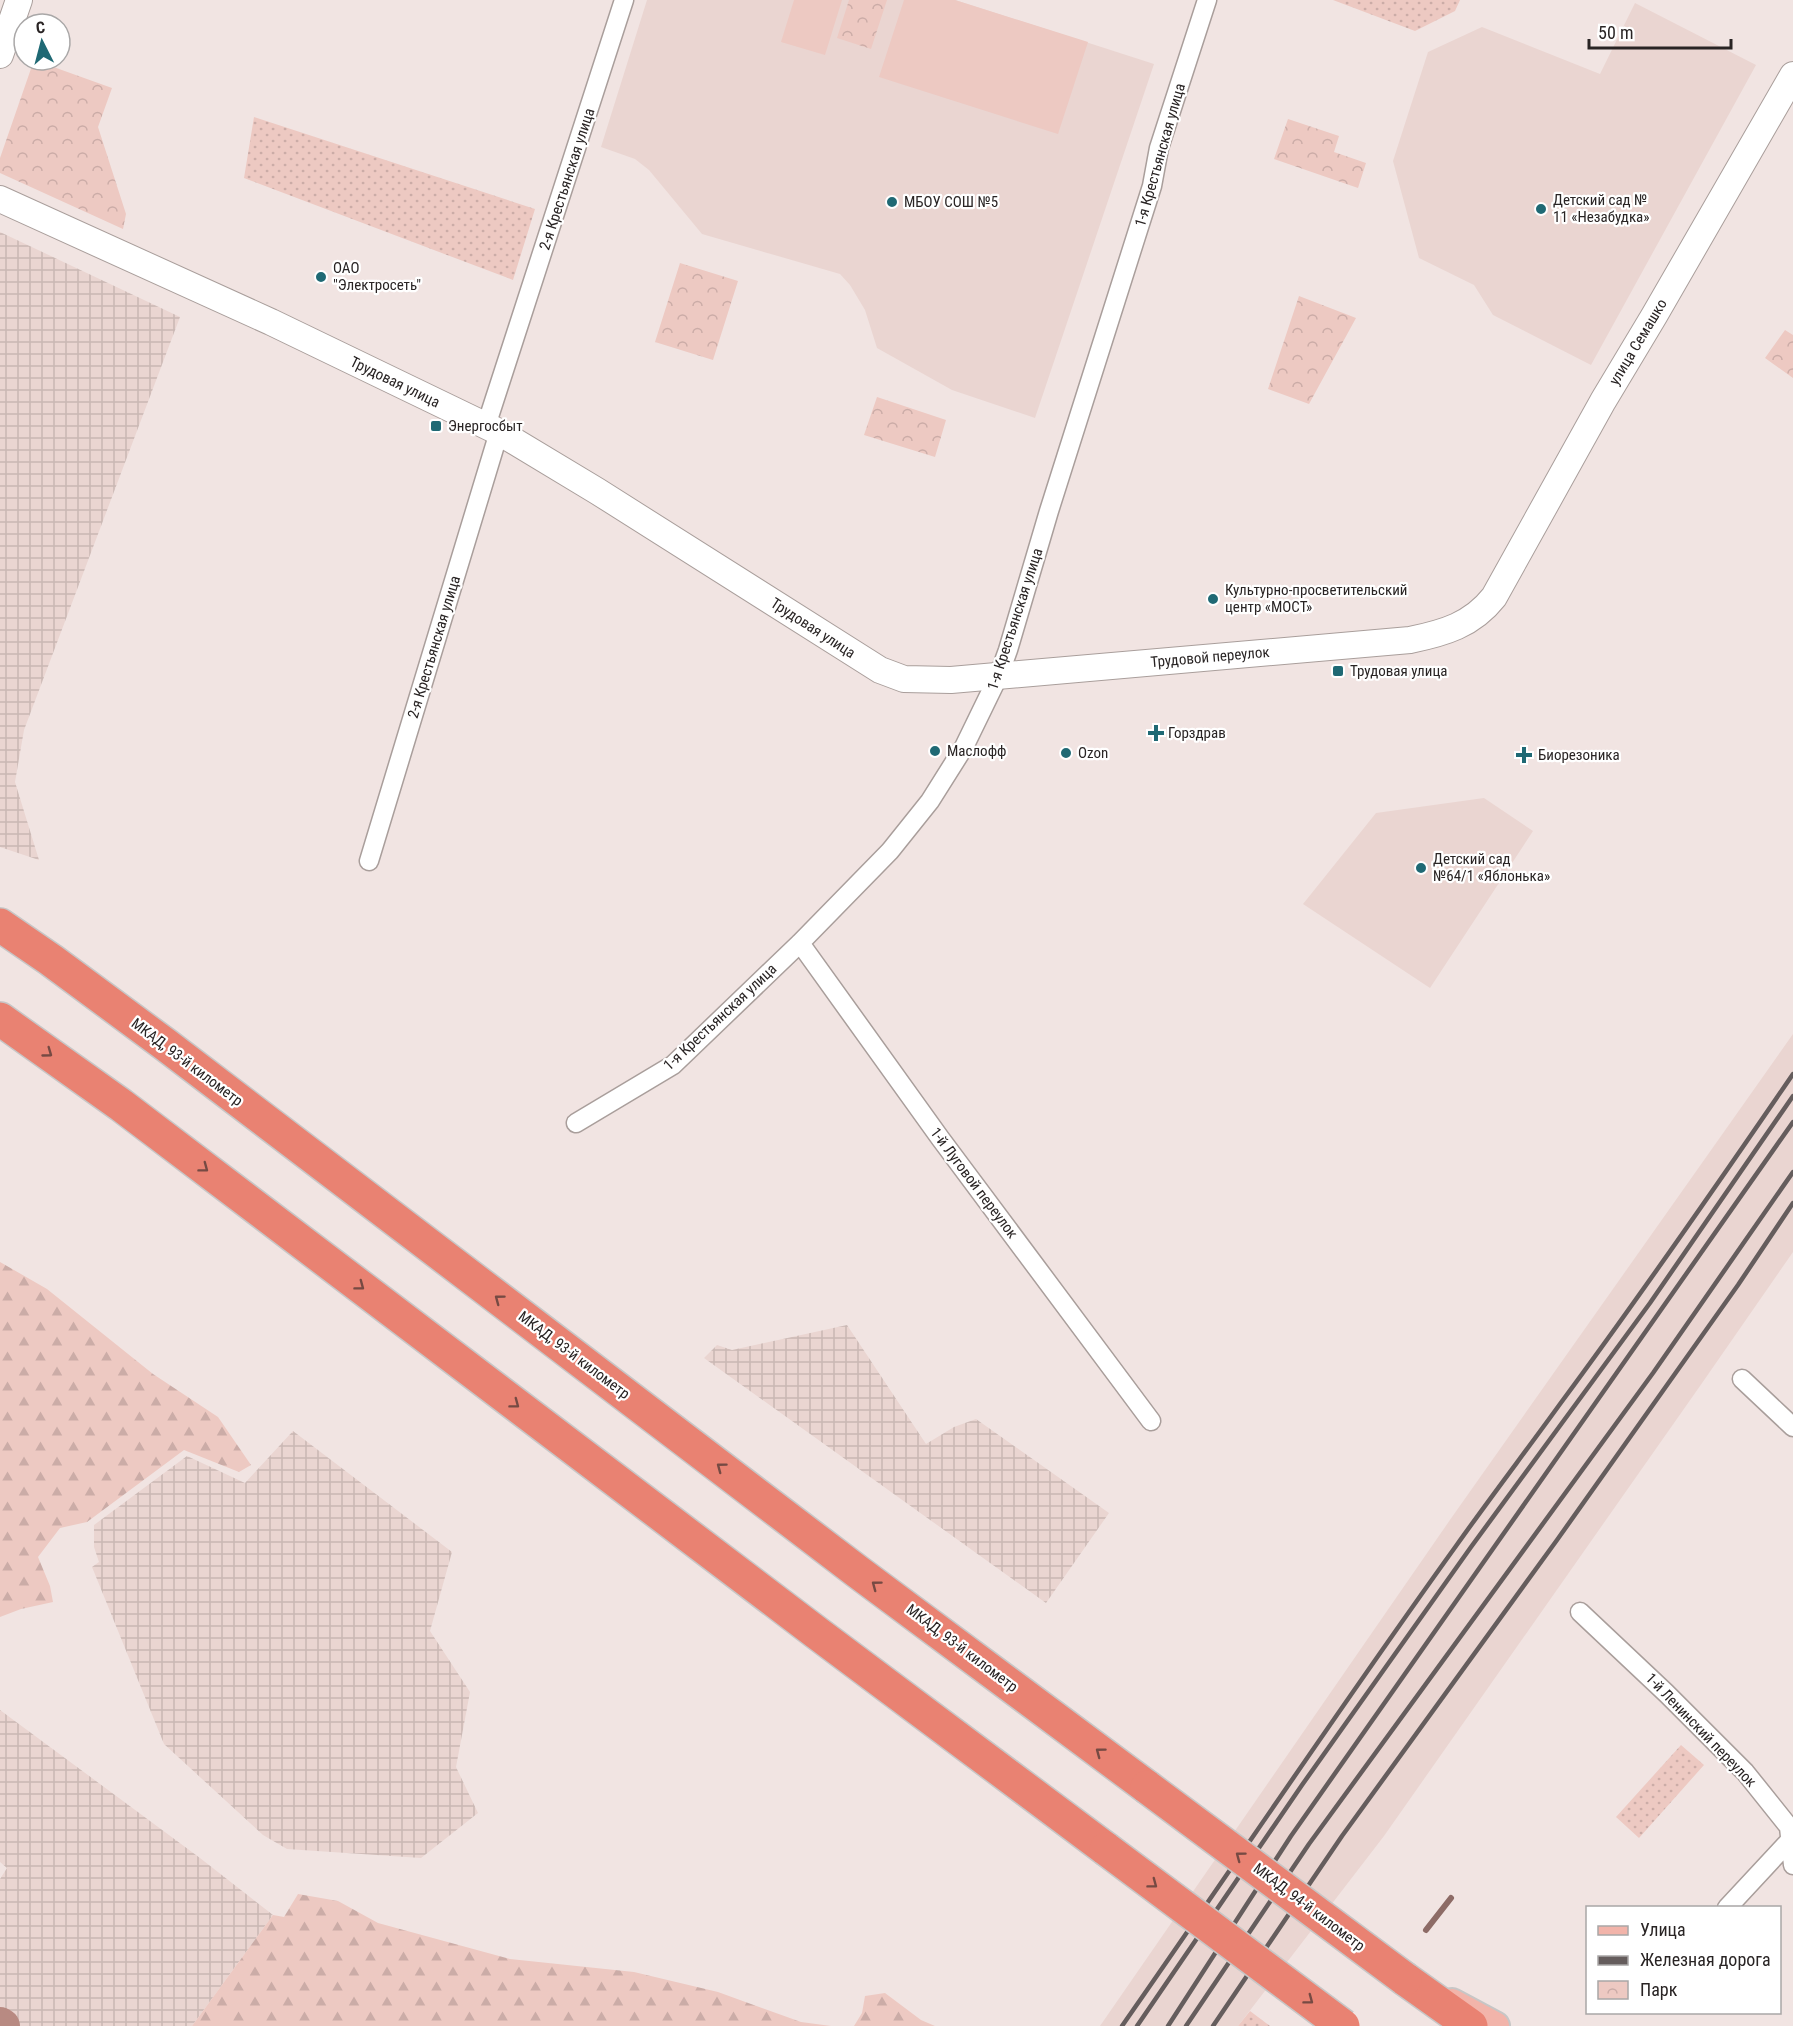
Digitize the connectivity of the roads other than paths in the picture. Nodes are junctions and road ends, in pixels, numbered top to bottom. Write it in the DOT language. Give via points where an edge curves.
graph roads {
  1 [pos="19,0"];
  2 [pos="624,0"];
  3 [pos="1207,0"];
  4 [pos="0,55"];
  5 [pos="1793,75"];
  6 [pos="0,199"];
  7 [pos="492,429"];
  8 [pos="1485,609"];
  9 [pos="999,675"];
  10 [pos="929,681"];
  11 [pos="369,861"];
  12 [pos="0,925"];
  13 [pos="800,943"];
  14 [pos="0,1019"];
  15 [pos="576,1123"];
  16 [pos="1742,1379"];
  17 [pos="1151,1421"];
  18 [pos="1793,1427"];
  19 [pos="1580,1612"];
  20 [pos="1147,1787"];
  21 [pos="1792,1838"];
  22 [pos="1793,1865"];
  23 [pos="1729,1906"];
  24 [pos="1405,1979"];
  25 [pos="1343,2026"];
  26 [pos="1471,2026"];
  27 [pos="1495,2026"];
  1 -- 4 [label="main road"];
  2 -- 7 [label="street, 2-я Крестьянская улица"];
  3 -- 9 [label="street, 1-я Крестьянская улица"];
  5 -- 8 [label="main road, улица Семашко"];
  6 -- 7 [label="main road, Трудовая улица" via="271,322"];
  7 -- 10 [label="main road, Трудовая улица" via="880,670 904,679"];
  7 -- 11 [label="street, 2-я Крестьянская улица"];
  8 -- 9 [label="main road, Трудовой переулок" via="1443,633 1410,640"];
  9 -- 10 [label="main road, Трудовой переулок"];
  9 -- 13 [label="street, 1-я Крестьянская улица" via="970,736 930,801 890,851"];
  20 -- 12 [label="highway, МКАД, 93-й километр, one-way" via="156,1038"];
  13 -- 15 [label="street, 1-я Крестьянская улица" via="673,1065"];
  13 -- 17 [label="street, 1-й Луговой переулок"];
  14 -- 25 [label="highway, one-way, bridge" via="121,1105"];
  16 -- 18 [label="street"];
  19 -- 21 [label="street, 1-й Ленинский переулок" via="1744,1772 1789,1827"];
  24 -- 20 [label="highway, МКАД, 94-й километр, one-way, bridge"];
  21 -- 22 [label="street, 1-й Ленинский переулок"];
  21 -- 23 [label="street"];
  24 -- 26 [label="highway, МКАД, 94-й километр"];
  24 -- 27 [label="main road"];
}
